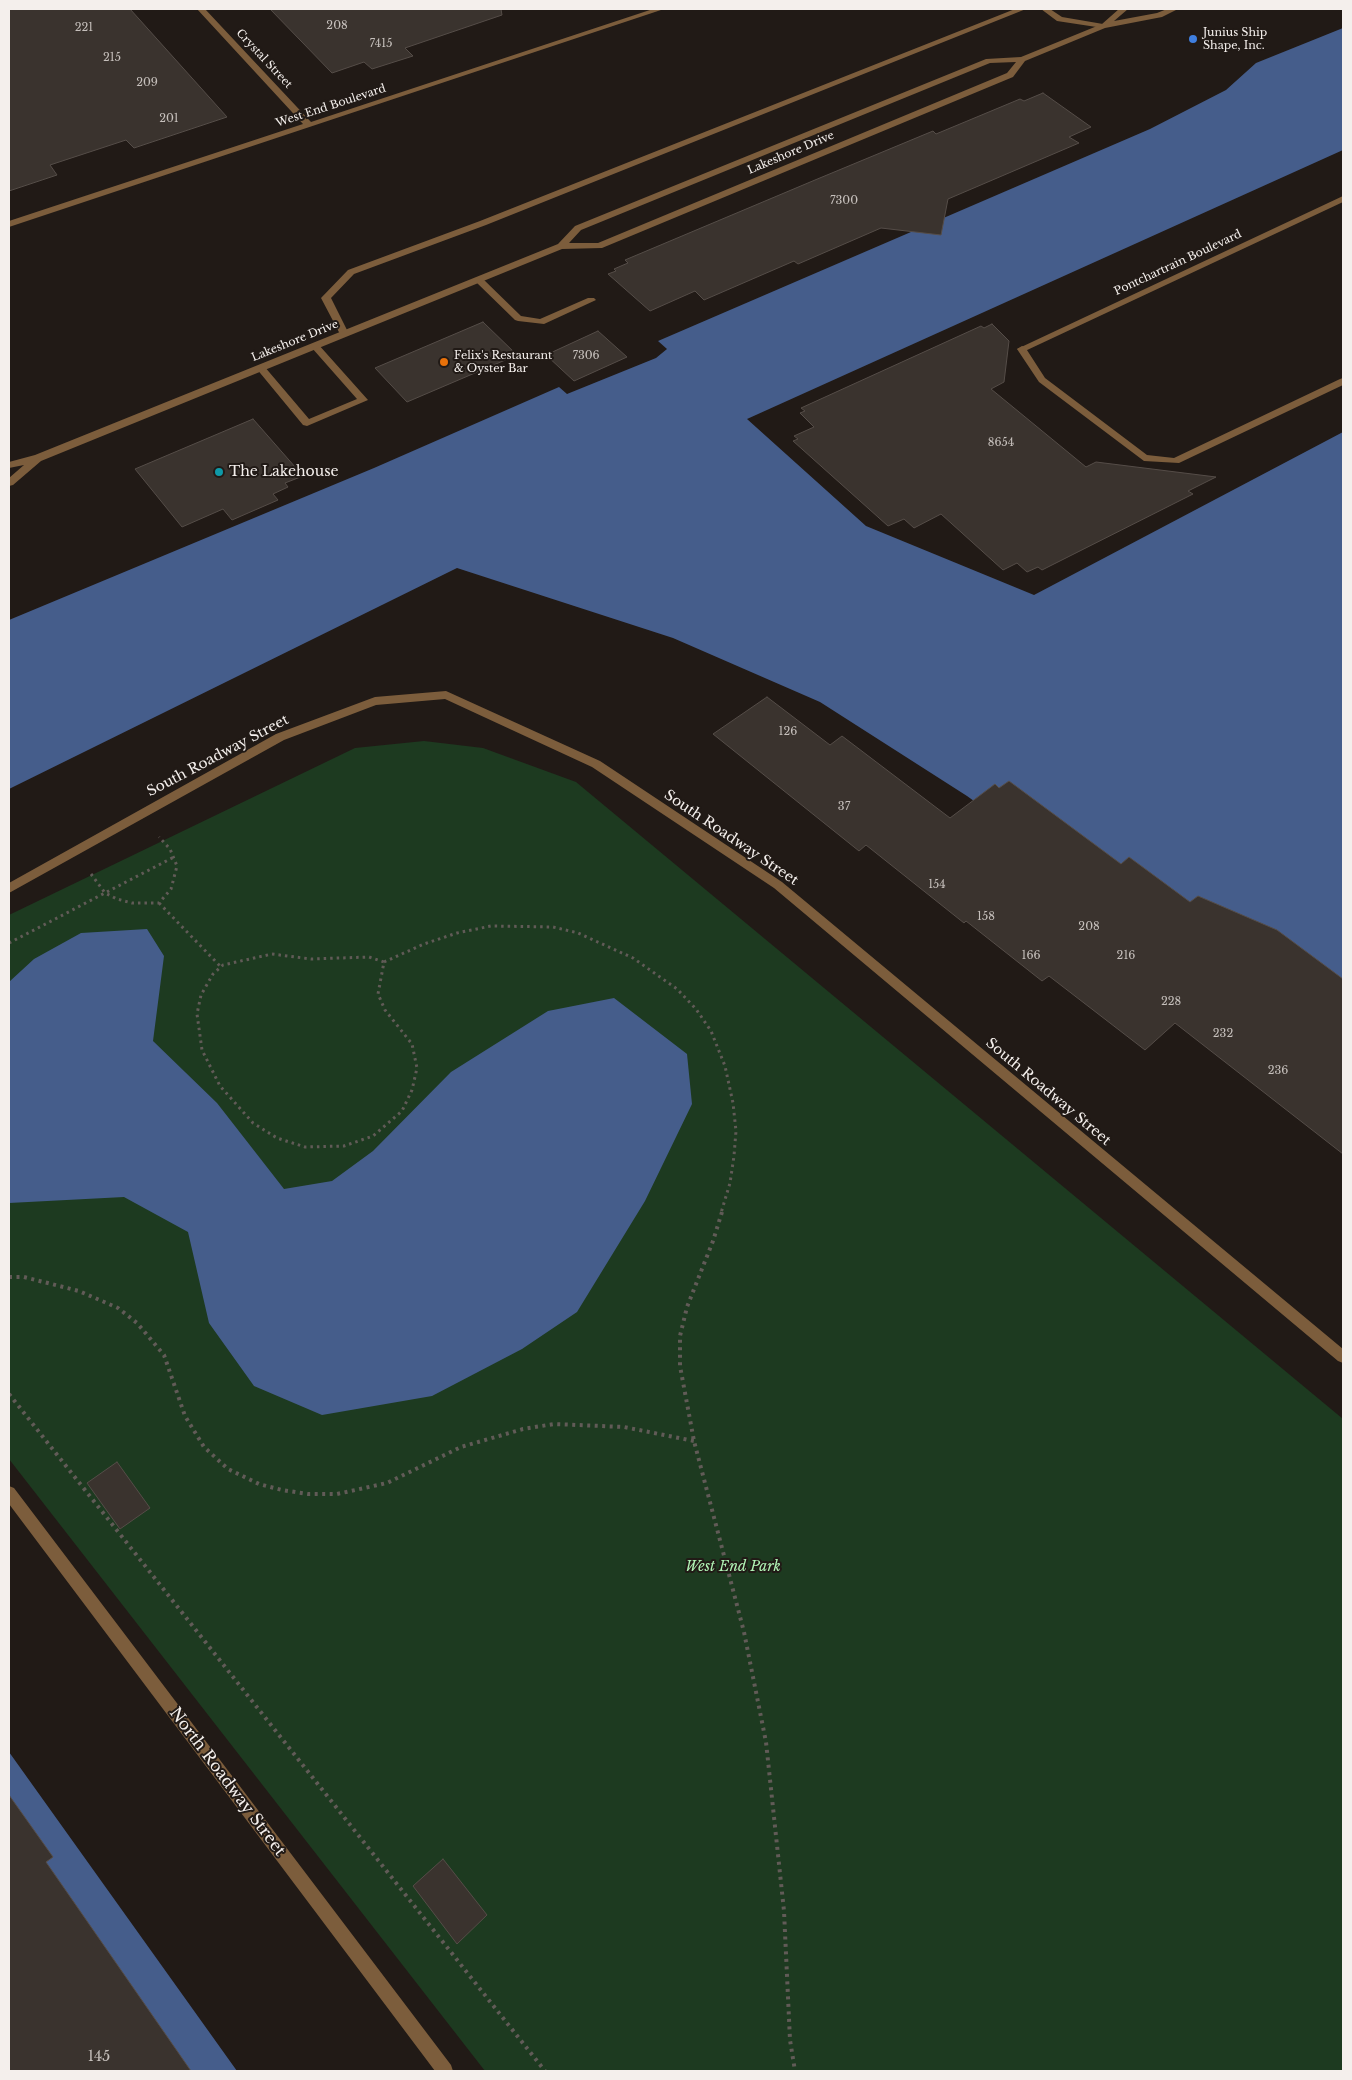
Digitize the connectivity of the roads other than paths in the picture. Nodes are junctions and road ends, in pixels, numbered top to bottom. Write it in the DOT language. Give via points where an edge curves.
graph roads {
  1 [pos="201,9"];
  2 [pos="660,9"];
  3 [pos="1022,9"];
  4 [pos="1045,9"];
  5 [pos="1124,9"];
  6 [pos="1174,9"];
  7 [pos="646,11"];
  8 [pos="1103,26"];
  9 [pos="1022,59"];
  10 [pos="309,125"];
  11 [pos="805,148"];
  12 [pos="1343,199"];
  13 [pos="9,224"];
  14 [pos="561,246"];
  15 [pos="478,280"];
  16 [pos="591,300"];
  17 [pos="344,334"];
  18 [pos="315,346"];
  19 [pos="261,368"];
  20 [pos="1343,381"];
  21 [pos="38,458"];
  22 [pos="9,465"];
  23 [pos="9,483"];
  24 [pos="9,888"];
  25 [pos="1343,1358"];
  26 [pos="9,1493"];
  27 [pos="445,2071"];
  1 -- 10 [label="street, Crystal Street"];
  2 -- 7 [label="street, West End Boulevard"];
  3 -- 17 [label="street" via="483,223 351,272 326,298"];
  4 -- 8 [label="street" via="1060,19"];
  5 -- 8 [label="street, Lakeshore Drive"];
  6 -- 8 [label="street, Lakeshore Drive"];
  7 -- 10 [label="street, West End Boulevard"];
  8 -- 9 [label="street, Lakeshore Drive"];
  9 -- 11 [label="street, Lakeshore Drive" via="989,61"];
  9 -- 11 [label="street, Lakeshore Drive" via="1010,75"];
  10 -- 13 [label="street, West End Boulevard"];
  11 -- 14 [label="street, Lakeshore Drive" via="578,228"];
  11 -- 14 [label="street, Lakeshore Drive" via="599,246"];
  12 -- 20 [label="street, Pontchartrain Boulevard" via="1022,349 1042,380 1144,458 1175,461"];
  14 -- 15 [label="street, Lakeshore Drive"];
  15 -- 16 [label="street" via="518,318 534,321 541,322"];
  15 -- 17 [label="street, Lakeshore Drive"];
  17 -- 18 [label="street, Lakeshore Drive"];
  18 -- 19 [label="street, Lakeshore Drive"];
  18 -- 19 [label="street" via="363,400 307,423"];
  19 -- 21 [label="street, Lakeshore Drive"];
  21 -- 22 [label="street, Lakeshore Drive"];
  21 -- 23 [label="street, Lakeshore Drive"];
  24 -- 25 [label="street, South Roadway Street" via="280,737 375,701 446,695 596,764 778,885"];
  26 -- 27 [label="street, North Roadway Street"];
}
